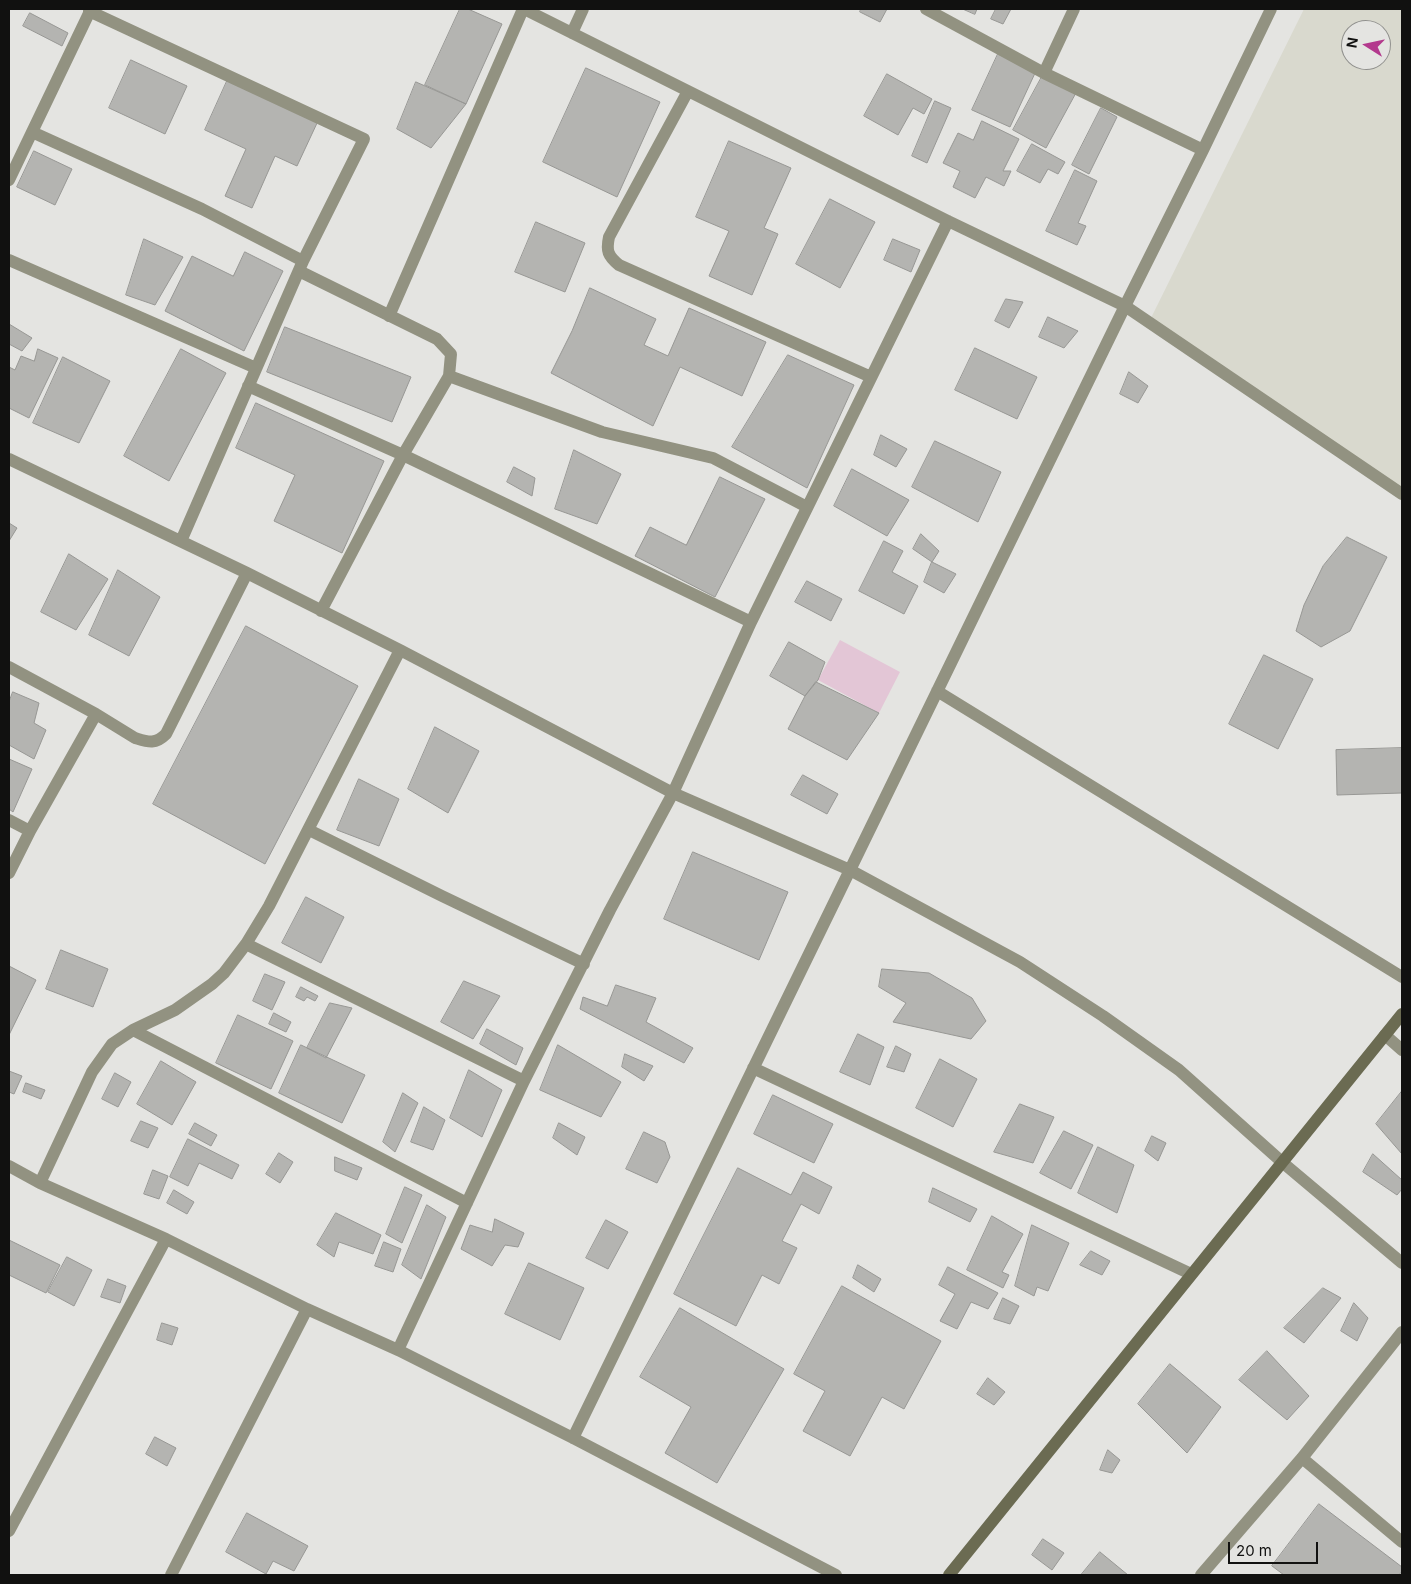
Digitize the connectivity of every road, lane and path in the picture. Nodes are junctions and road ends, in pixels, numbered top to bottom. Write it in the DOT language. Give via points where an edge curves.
graph roads {
  1 [pos="524,9"];
  2 [pos="583,9"];
  3 [pos="926,9"];
  4 [pos="1074,9"];
  5 [pos="1271,9"];
  6 [pos="90,10"];
  7 [pos="572,33"];
  8 [pos="1044,73"];
  9 [pos="688,91"];
  10 [pos="32,132"];
  11 [pos="1203,150"];
  12 [pos="9,180"];
  13 [pos="948,221"];
  14 [pos="9,260"];
  15 [pos="301,266"];
  16 [pos="1125,306"];
  17 [pos="389,316"];
  18 [pos="256,368"];
  19 [pos="449,376"];
  20 [pos="871,377"];
  21 [pos="248,386"];
  22 [pos="403,454"];
  23 [pos="9,459"];
  24 [pos="1402,494"];
  25 [pos="808,507"];
  26 [pos="181,541"];
  27 [pos="247,573"];
  28 [pos="321,611"];
  29 [pos="751,622"];
  30 [pos="400,650"];
  31 [pos="9,667"];
  32 [pos="937,691"];
  33 [pos="96,714"];
  34 [pos="673,794"];
  35 [pos="9,820"];
  36 [pos="309,830"];
  37 [pos="30,831"];
  38 [pos="850,870"];
  39 [pos="9,873"];
  40 [pos="246,944"];
  41 [pos="584,964"];
  42 [pos="1402,977"];
  43 [pos="1402,1014"];
  44 [pos="134,1030"];
  45 [pos="1385,1035"];
  46 [pos="1402,1050"];
  47 [pos="753,1068"];
  48 [pos="524,1081"];
  49 [pos="1282,1162"];
  50 [pos="9,1166"];
  51 [pos="40,1183"];
  52 [pos="467,1203"];
  53 [pos="166,1239"];
  54 [pos="1402,1263"];
  55 [pos="1191,1274"];
  56 [pos="307,1309"];
  57 [pos="1402,1332"];
  58 [pos="398,1350"];
  59 [pos="573,1438"];
  60 [pos="1302,1458"];
  61 [pos="9,1530"];
  62 [pos="1402,1542"];
  63 [pos="171,1575"];
  64 [pos="836,1575"];
  65 [pos="949,1575"];
  66 [pos="1201,1575"];
  1 -- 7 [label="street"];
  1 -- 17 [label="street"];
  2 -- 7 [label="street"];
  3 -- 8 [label="street"];
  4 -- 8 [label="street"];
  5 -- 11 [label="street"];
  6 -- 10 [label="street"];
  6 -- 15 [label="street" via="364,139"];
  7 -- 9 [label="street"];
  8 -- 11 [label="street"];
  9 -- 13 [label="street"];
  9 -- 20 [label="street" via="609,237 610,258 619,265"];
  10 -- 12 [label="street"];
  10 -- 15 [label="street" via="202,209"];
  11 -- 16 [label="street"];
  13 -- 16 [label="street"];
  13 -- 20 [label="street"];
  14 -- 18 [label="street"];
  15 -- 17 [label="street"];
  15 -- 18 [label="street"];
  16 -- 24 [label="street"];
  16 -- 32 [label="street"];
  17 -- 19 [label="street" via="437,339 451,354"];
  18 -- 21 [label="street"];
  19 -- 22 [label="street"];
  19 -- 25 [label="street" via="602,432 713,458"];
  20 -- 25 [label="street"];
  21 -- 22 [label="street"];
  21 -- 26 [label="street"];
  22 -- 28 [label="street"];
  22 -- 29 [label="street"];
  23 -- 26 [label="street"];
  25 -- 29 [label="street"];
  26 -- 27 [label="street"];
  27 -- 28 [label="street"];
  27 -- 33 [label="street" via="161,739 150,743 134,738"];
  28 -- 30 [label="street"];
  29 -- 34 [label="street"];
  30 -- 34 [label="street"];
  30 -- 36 [label="street"];
  31 -- 33 [label="street"];
  32 -- 38 [label="street"];
  32 -- 42 [label="street"];
  33 -- 37 [label="street"];
  34 -- 38 [label="street"];
  34 -- 41 [label="street"];
  35 -- 37 [label="street"];
  36 -- 40 [label="street"];
  36 -- 41 [label="street"];
  37 -- 39 [label="street"];
  38 -- 47 [label="street"];
  38 -- 49 [label="street" via="1020,962 1103,1016 1179,1070"];
  40 -- 44 [label="street" via="212,984 175,1010"];
  40 -- 48 [label="street"];
  41 -- 48 [label="street"];
  43 -- 45 [label="street"];
  44 -- 51 [label="street" via="112,1044 92,1072"];
  44 -- 52 [label="street"];
  45 -- 46 [label="street"];
  45 -- 49 [label="street"];
  47 -- 55 [label="street"];
  47 -- 59 [label="street"];
  48 -- 52 [label="street"];
  49 -- 54 [label="street"];
  49 -- 55 [label="street"];
  50 -- 51 [label="street"];
  51 -- 53 [label="street"];
  52 -- 58 [label="street"];
  53 -- 56 [label="street"];
  53 -- 61 [label="street"];
  55 -- 65 [label="street"];
  56 -- 58 [label="street"];
  56 -- 63 [label="street"];
  57 -- 60 [label="street"];
  58 -- 59 [label="street"];
  59 -- 64 [label="street"];
  60 -- 62 [label="street"];
  60 -- 66 [label="street"];
}
